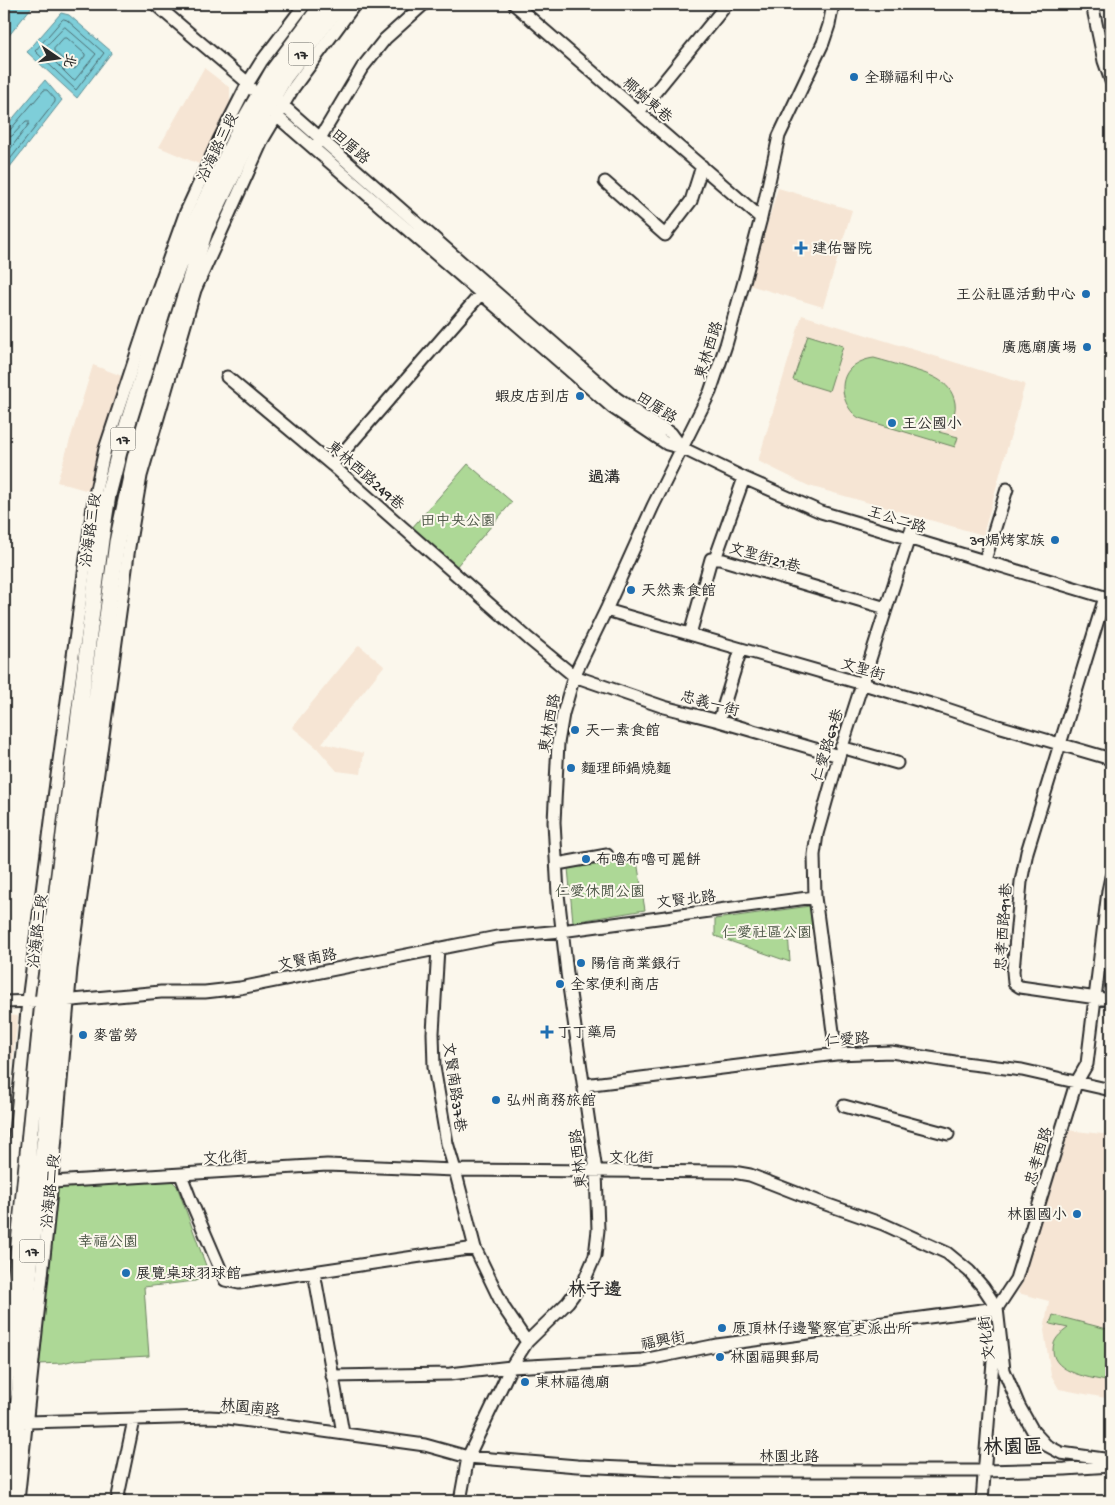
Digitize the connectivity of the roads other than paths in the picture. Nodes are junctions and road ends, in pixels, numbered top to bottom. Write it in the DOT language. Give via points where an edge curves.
graph roads {
  1 [pos="155,4"];
  2 [pos="304,4"];
  3 [pos="323,4"];
  4 [pos="340,4"];
  5 [pos="355,4"];
  6 [pos="424,4"];
  7 [pos="514,4"];
  8 [pos="727,4"];
  9 [pos="833,4"];
  10 [pos="1092,4"];
  11 [pos="1111,80"];
  12 [pos="248,84"];
  13 [pos="270,102"];
  14 [pos="638,112"];
  15 [pos="317,143"];
  16 [pos="702,166"];
  17 [pos="605,182"];
  18 [pos="761,218"];
  19 [pos="484,290"];
  20 [pos="163,292"];
  21 [pos="227,377"];
  22 [pos="682,448"];
  23 [pos="109,465"];
  24 [pos="332,465"];
  25 [pos="137,471"];
  26 [pos="744,478"];
  27 [pos="1007,489"];
  28 [pos="910,533"];
  29 [pos="715,559"];
  30 [pos="984,560"];
  31 [pos="1108,598"];
  32 [pos="886,608"];
  33 [pos="606,610"];
  34 [pos="690,634"];
  35 [pos="741,649"];
  36 [pos="574,676"];
  37 [pos="862,683"];
  38 [pos="719,721"];
  39 [pos="1061,744"];
  40 [pos="840,751"];
  41 [pos="1111,759"];
  42 [pos="896,763"];
  43 [pos="74,801"];
  44 [pos="607,855"];
  45 [pos="556,864"];
  46 [pos="1111,877"];
  47 [pos="815,897"];
  48 [pos="561,931"];
  49 [pos="438,948"];
  50 [pos="1095,998"];
  51 [pos="1111,1000"];
  52 [pos="49,1001"];
  53 [pos="4,1002"];
  54 [pos="836,1054"];
  55 [pos="1076,1083"];
  56 [pos="584,1085"];
  57 [pos="1111,1090"];
  58 [pos="844,1106"];
  59 [pos="948,1134"];
  60 [pos="455,1170"];
  61 [pos="596,1171"];
  62 [pos="181,1175"];
  63 [pos="38,1184"];
  64 [pos="9,1189"];
  65 [pos="4,1246"];
  66 [pos="475,1248"];
  67 [pos="314,1272"];
  68 [pos="998,1308"];
  69 [pos="527,1342"];
  70 [pos="512,1367"];
  71 [pos="332,1376"];
  72 [pos="4,1394"];
  73 [pos="134,1420"];
  74 [pos="16,1422"];
  75 [pos="343,1433"];
  76 [pos="468,1457"];
  77 [pos="1111,1460"];
  78 [pos="1111,1466"];
  79 [pos="984,1471"];
  80 [pos="8,1501"];
  81 [pos="18,1501"];
  82 [pos="117,1501"];
  83 [pos="460,1501"];
  84 [pos="982,1501"];
  1 -- 12 [label="street, 田厝路"];
  2 -- 12 [label="street, 沿海路三段"];
  3 -- 13 [label="main road, 17" via="273,71"];
  4 -- 13 [label="main road, 17" via="284,78"];
  5 -- 13 [label="street" via="294,87"];
  6 -- 15 [label="street" via="385,39 362,68"];
  7 -- 14 [label="street, 椰樹東巷"];
  8 -- 14 [label="street"];
  9 -- 18 [label="street, 東林西路" via="823,43 779,136"];
  10 -- 11 [label="street"];
  12 -- 13 [label="street, 田厝路"];
  12 -- 20 [label="street, 沿海路三段" via="185,214"];
  13 -- 15 [label="street, 田厝路"];
  13 -- 20 [label="main road, 沿海路三段 / 17" via="240,128"];
  13 -- 25 [label="main road, 沿海路三段 / 17" via="205,232 140,440"];
  14 -- 16 [label="street, 椰樹東巷"];
  15 -- 19 [label="street, 田厝路"];
  16 -- 17 [label="street" via="691,201 665,235"];
  16 -- 18 [label="street, 椰樹東巷"];
  18 -- 22 [label="street, 東林西路" via="710,392"];
  19 -- 22 [label="street, 田厝路" via="616,398 672,432"];
  19 -- 24 [label="street"];
  20 -- 23 [label="main road, 沿海路三段 / 17"];
  21 -- 24 [label="street, 東林西路249巷"];
  22 -- 26 [label="street, 王公二路"];
  22 -- 33 [label="street, 東林西路"];
  23 -- 25 [label="street"];
  23 -- 43 [label="main road, 沿海路三段 / 17" via="108,495 95,540"];
  24 -- 36 [label="street, 東林西路249巷"];
  25 -- 43 [label="main road, 沿海路三段 / 17" via="126,527 116,551"];
  26 -- 28 [label="street, 王公二路" via="822,512"];
  26 -- 29 [label="street"];
  27 -- 30 [label="street"];
  28 -- 30 [label="street, 王公二路"];
  28 -- 32 [label="street, 仁愛路67巷"];
  29 -- 32 [label="street, 文聖街21巷"];
  29 -- 34 [label="street, 文聖街21巷" via="711,559"];
  30 -- 31 [label="street, 王公二路"];
  31 -- 39 [label="street"];
  32 -- 37 [label="street, 仁愛路67巷"];
  33 -- 34 [label="street, 文聖街"];
  33 -- 36 [label="street, 東林西路"];
  34 -- 35 [label="street, 文聖街"];
  35 -- 37 [label="street, 文聖街"];
  35 -- 38 [label="street"];
  36 -- 38 [label="street, 忠義一街" via="664,707"];
  36 -- 45 [label="street, 東林西路" via="558,743 554,822"];
  37 -- 39 [label="street, 文聖街"];
  37 -- 40 [label="street, 仁愛路67巷"];
  38 -- 40 [label="street, 忠義一街"];
  39 -- 41 [label="street, 文聖街"];
  39 -- 50 [label="street, 忠孝西路91巷" via="1021,882 1014,983"];
  40 -- 42 [label="street, 忠義一街"];
  40 -- 47 [label="street, 仁愛路67巷" via="817,834"];
  43 -- 52 [label="main road, 沿海路三段 / 17"];
  43 -- 52 [label="street, 沿海路三段" via="71,969"];
  44 -- 45 [label="street"];
  45 -- 48 [label="street, 東林西路"];
  46 -- 50 [label="street, 忠孝西路"];
  47 -- 48 [label="street, 文賢北路"];
  47 -- 54 [label="street, 仁愛路67巷"];
  48 -- 49 [label="street, 文賢南路" via="497,937"];
  48 -- 56 [label="street, 東林西路"];
  49 -- 52 [label="street, 文賢南路" via="240,988"];
  49 -- 60 [label="street, 文賢南路37巷" via="432,1033 434,1067"];
  50 -- 51 [label="street"];
  50 -- 55 [label="street, 忠孝西路" via="1087,1064"];
  52 -- 53 [label="street, 文賢南路"];
  52 -- 63 [label="main road, 沿海路二段 / 17"];
  52 -- 63 [label="street, 沿海路二段"];
  52 -- 64 [label="street"];
  54 -- 55 [label="street, 仁愛路" via="891,1052 1022,1070"];
  54 -- 56 [label="street, 仁愛路"];
  55 -- 57 [label="street, 仁愛路"];
  55 -- 68 [label="street, 忠孝西路" via="1016,1279"];
  56 -- 61 [label="street, 東林西路"];
  58 -- 59 [label="street"];
  60 -- 61 [label="street, 文化街"];
  60 -- 62 [label="street, 文化街" via="327,1165"];
  60 -- 66 [label="street, 文賢南路37巷"];
  61 -- 68 [label="street, 文化街" via="733,1172 750,1175 883,1224 947,1253 969,1270"];
  61 -- 69 [label="street, 東林西路" via="598,1230 595,1256 585,1279 568,1302"];
  62 -- 63 [label="street, 文化街"];
  62 -- 67 [label="street" via="225,1280 239,1284"];
  63 -- 64 [label="street, 文化街"];
  63 -- 72 [label="main road, 沿海路二段 / 17"];
  63 -- 74 [label="main road, 沿海路二段 / 17"];
  64 -- 65 [label="street"];
  66 -- 67 [label="street"];
  66 -- 69 [label="street, 文賢南路37巷" via="504,1308"];
  67 -- 71 [label="street"];
  68 -- 70 [label="street, 福興街" via="717,1345 643,1360"];
  68 -- 77 [label="street, 文化街" via="1004,1370 1033,1431 1046,1445 1061,1453"];
  68 -- 79 [label="street, 忠孝西路"];
  69 -- 70 [label="street, 東林西路"];
  70 -- 71 [label="street, 福興街" via="450,1374"];
  70 -- 76 [label="street, 東林西路"];
  71 -- 75 [label="street"];
  73 -- 74 [label="street, 林園南路"];
  73 -- 75 [label="street, 林園南路" via="228,1418"];
  73 -- 82 [label="street"];
  74 -- 80 [label="main road, 沿海路二段 / 17"];
  74 -- 81 [label="street, 沿海路二段"];
  75 -- 76 [label="street, 林園南路" via="425,1444"];
  76 -- 79 [label="street, 林園北路" via="688,1471"];
  76 -- 83 [label="street, 東林西路"];
  78 -- 79 [label="street, 林園北路"];
  79 -- 84 [label="street, 忠孝西路"];
}
